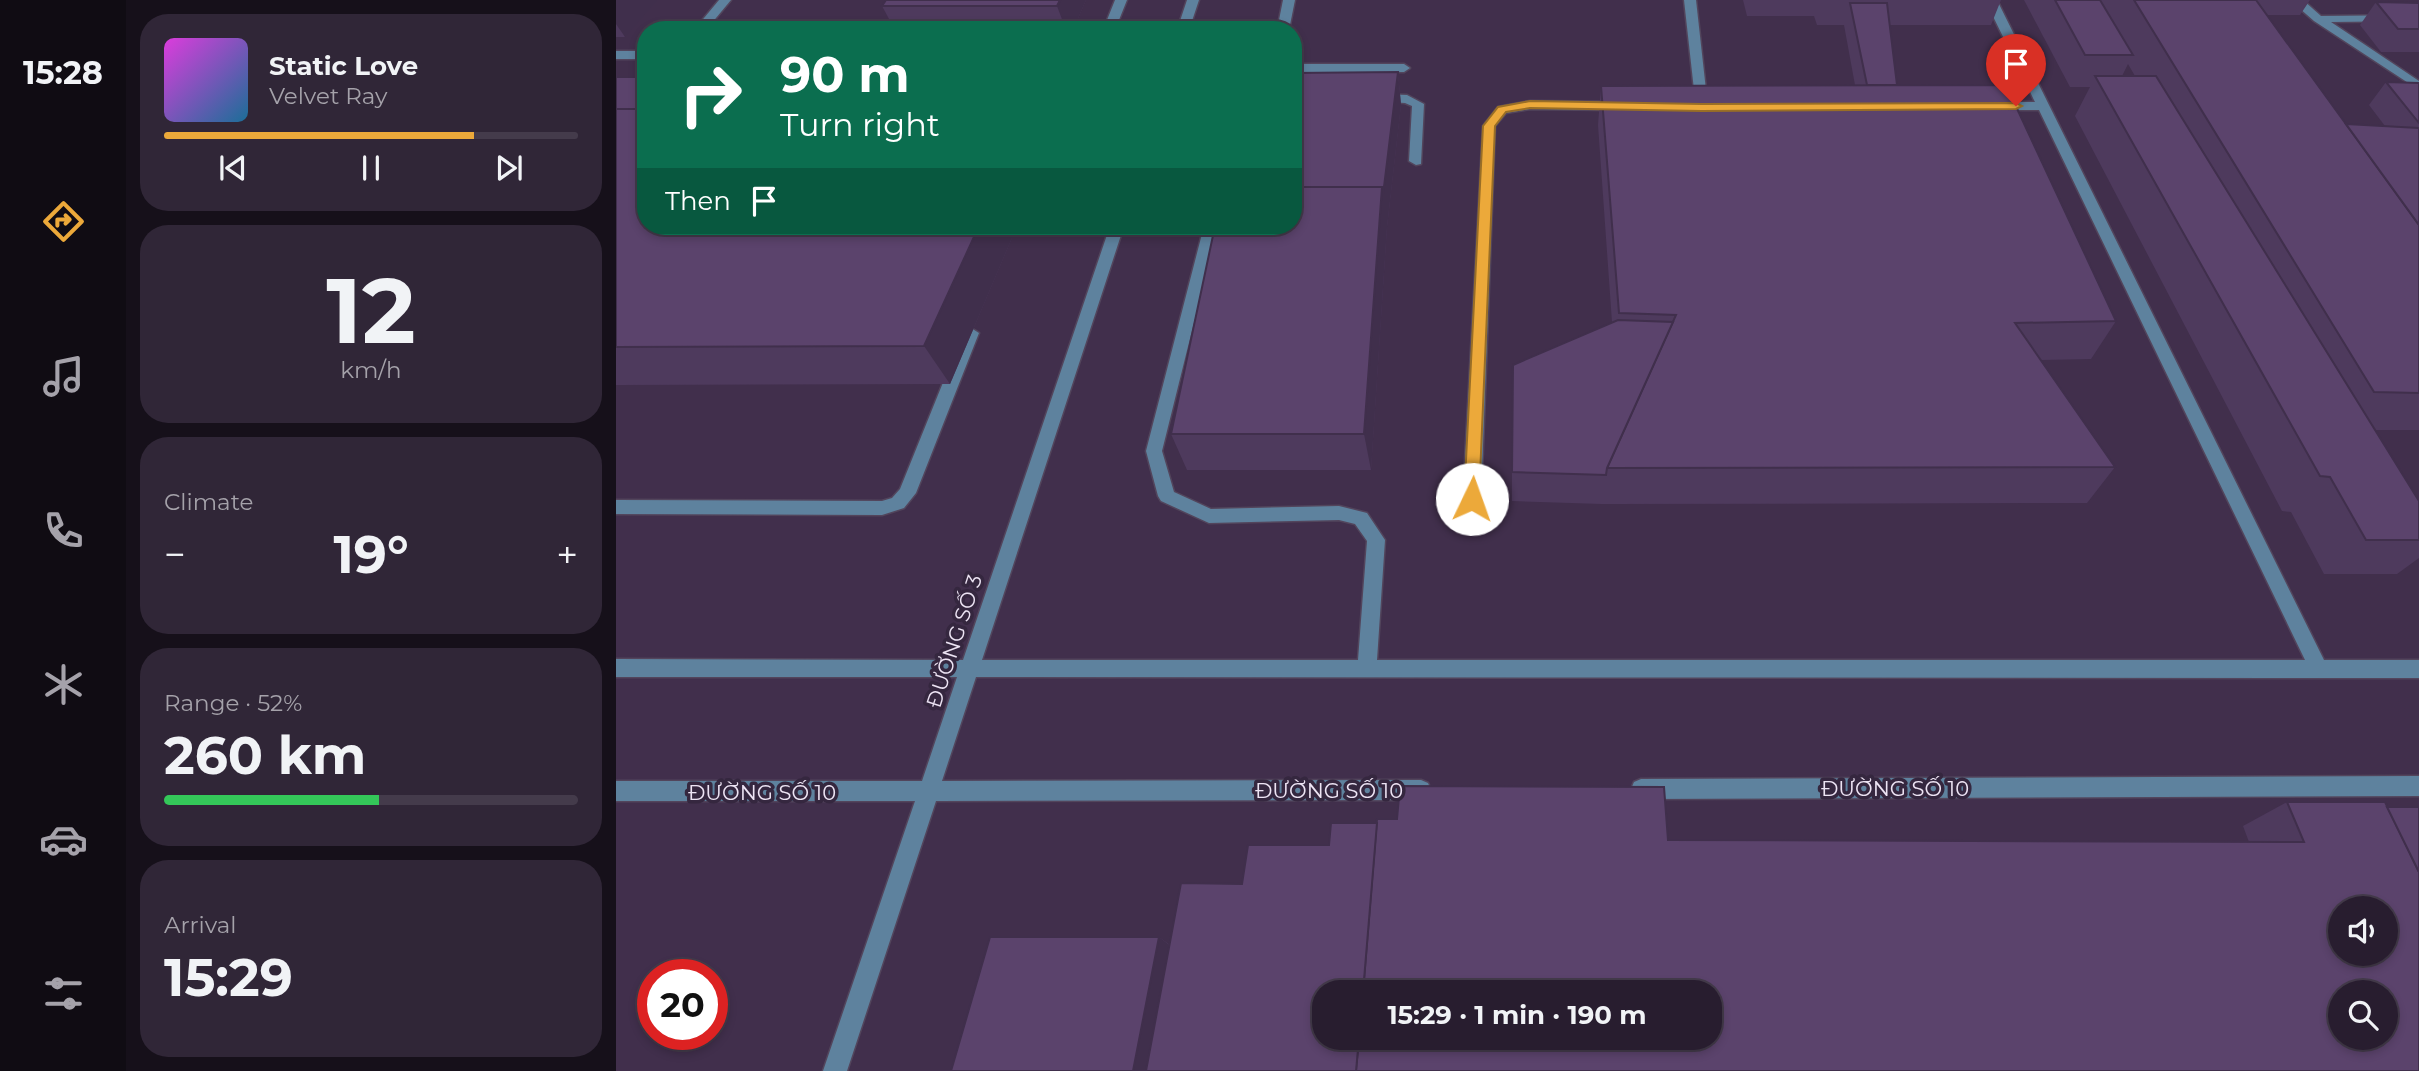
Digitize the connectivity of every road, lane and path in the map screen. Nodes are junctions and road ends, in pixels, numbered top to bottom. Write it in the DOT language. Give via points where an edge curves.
graph roads {
  1 [pos="725,0"];
  2 [pos="1121,0"];
  3 [pos="1193,0"];
  4 [pos="1289,0"];
  5 [pos="1690,0"];
  6 [pos="1991,0"];
  7 [pos="2296,0"];
  8 [pos="2419,18"];
  9 [pos="2318,19"];
  10 [pos="708,21"];
  11 [pos="1113,21"];
  12 [pos="1186,21"];
  13 [pos="1285,21"];
  14 [pos="616,55"];
  15 [pos="637,55"];
  16 [pos="1302,68"];
  17 [pos="1404,68"];
  18 [pos="2419,86"];
  19 [pos="1368,98"];
  20 [pos="1974,106"];
  21 [pos="2042,106"];
  22 [pos="1636,107"];
  23 [pos="1703,108"];
  24 [pos="1416,161"];
  25 [pos="1114,235"];
  26 [pos="1209,235"];
  27 [pos="978,315"];
  28 [pos="1472,499"];
  29 [pos="616,508"];
  30 [pos="616,668"];
  31 [pos="969,668"];
  32 [pos="1367,669"];
  33 [pos="2319,669"];
  34 [pos="2419,669"];
  35 [pos="2419,786"];
  36 [pos="1625,789"];
  37 [pos="1443,790"];
  38 [pos="616,791"];
  39 [pos="928,792"];
  40 [pos="835,1071"];
  1 -- 10 [label="street"];
  2 -- 11 [label="street"];
  3 -- 12 [label="street"];
  4 -- 13 [label="street"];
  5 -- 23 [label="street"];
  6 -- 21 [label="street"];
  7 -- 9 [label="street"];
  8 -- 9 [label="street"];
  9 -- 18 [label="street"];
  14 -- 15 [label="street"];
  16 -- 17 [label="street"];
  19 -- 24 [label="street" via="1408,99 1418,104"];
  20 -- 21 [label="street"];
  21 -- 33 [label="street"];
  22 -- 28 [label="street" via="1530,105 1502,110 1489,126"];
  25 -- 31 [label="street, ĐƯỜNG SỐ 3"];
  26 -- 32 [label="street" via="1154,451 1167,496 1209,516 1339,513 1362,518 1376,540"];
  27 -- 29 [label="street" via="907,493 898,503 882,508"];
  30 -- 31 [label="street"];
  31 -- 32 [label="street"];
  31 -- 39 [label="street, ĐƯỜNG SỐ 3"];
  32 -- 33 [label="street"];
  33 -- 34 [label="street"];
  35 -- 36 [label="street, ĐƯỜNG SỐ 10"];
  37 -- 39 [label="street, ĐƯỜNG SỐ 10"];
  38 -- 39 [label="street, ĐƯỜNG SỐ 10"];
  39 -- 40 [label="street, ĐƯỜNG SỐ 3"];
}
